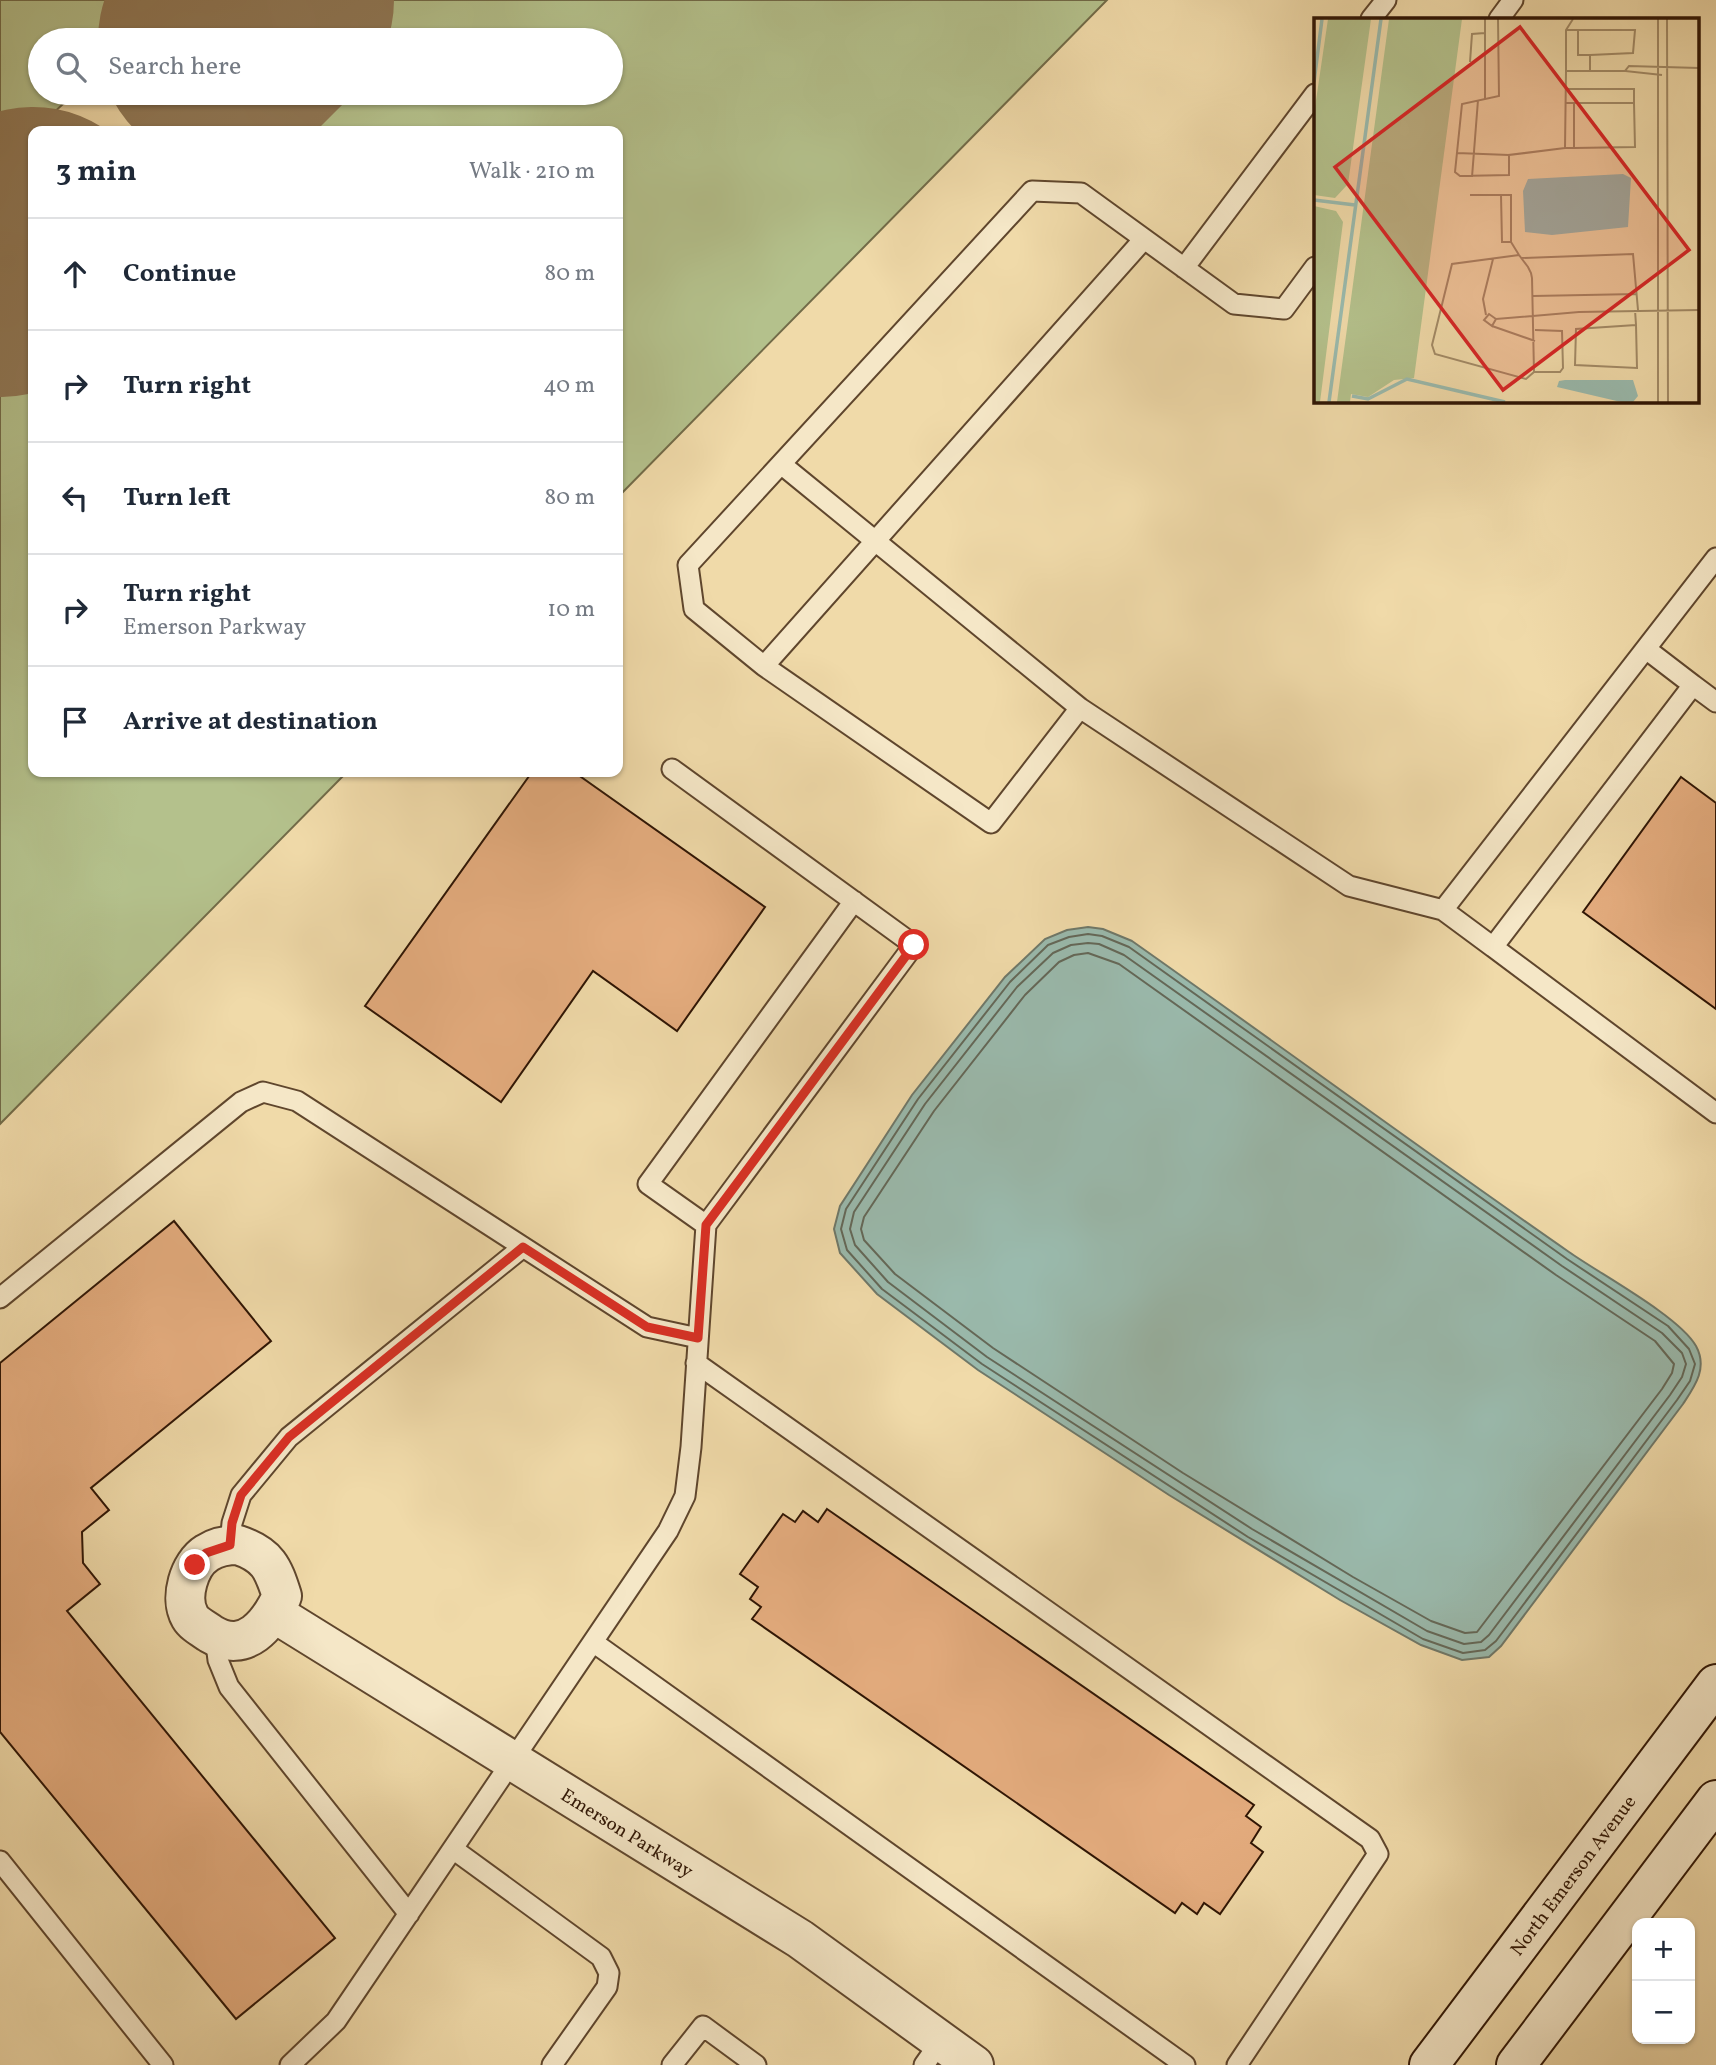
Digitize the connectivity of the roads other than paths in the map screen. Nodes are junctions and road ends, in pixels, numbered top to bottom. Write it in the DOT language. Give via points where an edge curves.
graph roads {
  1 [pos="1385,0"];
  2 [pos="1513,0"];
  3 [pos="1372,18"];
  4 [pos="1500,18"];
  5 [pos="1314,95"];
  6 [pos="1144,239"];
  7 [pos="1184,268"];
  8 [pos="1314,268"];
  9 [pos="781,464"];
  10 [pos="876,541"];
  11 [pos="1713,567"];
  12 [pos="1646,649"];
  13 [pos="764,666"];
  14 [pos="1693,685"];
  15 [pos="1716,702"];
  16 [pos="1080,708"];
  17 [pos="673,769"];
  18 [pos="854,901"];
  19 [pos="1443,910"];
  20 [pos="1493,947"];
  21 [pos="1716,1113"];
  22 [pos="706,1225"];
  23 [pos="523,1247"];
  24 [pos="0,1298"];
  25 [pos="698,1338"];
  26 [pos="696,1363"];
  27 [pos="230,1545"];
  28 [pos="274,1613"];
  29 [pos="215,1636"];
  30 [pos="593,1642"];
  31 [pos="1716,1684"];
  32 [pos="513,1762"];
  33 [pos="1716,1800"];
  34 [pos="453,1849"];
  35 [pos="0,1861"];
  36 [pos="409,1914"];
  37 [pos="932,2053"];
  38 [pos="163,2065"];
  39 [pos="290,2065"];
  40 [pos="552,2065"];
  41 [pos="672,2065"];
  42 [pos="756,2065"];
  43 [pos="974,2065"];
  44 [pos="1185,2065"];
  45 [pos="1237,2065"];
  46 [pos="1429,2065"];
  47 [pos="1516,2065"];
  1 -- 3 [label="lane"];
  2 -- 4 [label="lane"];
  5 -- 7 [label="lane"];
  6 -- 7 [label="lane"];
  6 -- 9 [label="lane" via="1081,193 1032,191"];
  6 -- 10 [label="lane"];
  7 -- 8 [label="lane" via="1234,304 1284,309"];
  9 -- 10 [label="lane"];
  9 -- 13 [label="lane" via="688,565 694,610"];
  10 -- 13 [label="lane"];
  10 -- 16 [label="lane"];
  11 -- 12 [label="lane"];
  12 -- 14 [label="lane"];
  12 -- 19 [label="lane"];
  13 -- 16 [label="lane" via="991,823"];
  14 -- 15 [label="lane"];
  14 -- 20 [label="lane"];
  16 -- 19 [label="lane" via="1349,886"];
  17 -- 18 [label="lane"];
  18 -- 22 [label="lane" via="648,1184"];
  18 -- 22 [label="lane" via="914,945"];
  19 -- 20 [label="lane"];
  20 -- 21 [label="lane"];
  22 -- 25 [label="lane"];
  23 -- 24 [label="lane" via="298,1101 263,1092 241,1102"];
  23 -- 25 [label="lane" via="647,1327"];
  23 -- 27 [label="lane" via="289,1437 241,1495"];
  25 -- 26 [label="lane"];
  26 -- 30 [label="lane" via="685,1496 668,1531"];
  26 -- 45 [label="lane" via="1370,1839 1378,1854"];
  27 -- 28 [label="street" via="257,1551 274,1570 282,1596"];
  27 -- 29 [label="street" via="206,1553 187,1585 190,1619"];
  28 -- 29 [label="street" via="248,1639"];
  28 -- 32 [label="street, Emerson Parkway"];
  29 -- 36 [label="lane" via="229,1687"];
  30 -- 32 [label="lane"];
  30 -- 44 [label="lane"];
  31 -- 46 [label="street, North Emerson Avenue"];
  32 -- 34 [label="lane"];
  32 -- 37 [label="street, Emerson Parkway" via="800,1939"];
  33 -- 47 [label="street"];
  34 -- 36 [label="lane"];
  34 -- 40 [label="lane" via="601,1957 609,1973 607,1987"];
  35 -- 38 [label="lane"];
  36 -- 39 [label="lane" via="335,2021"];
  37 -- 43 [label="street, Emerson Parkway"];
  41 -- 42 [label="lane" via="703,2026"];
}
